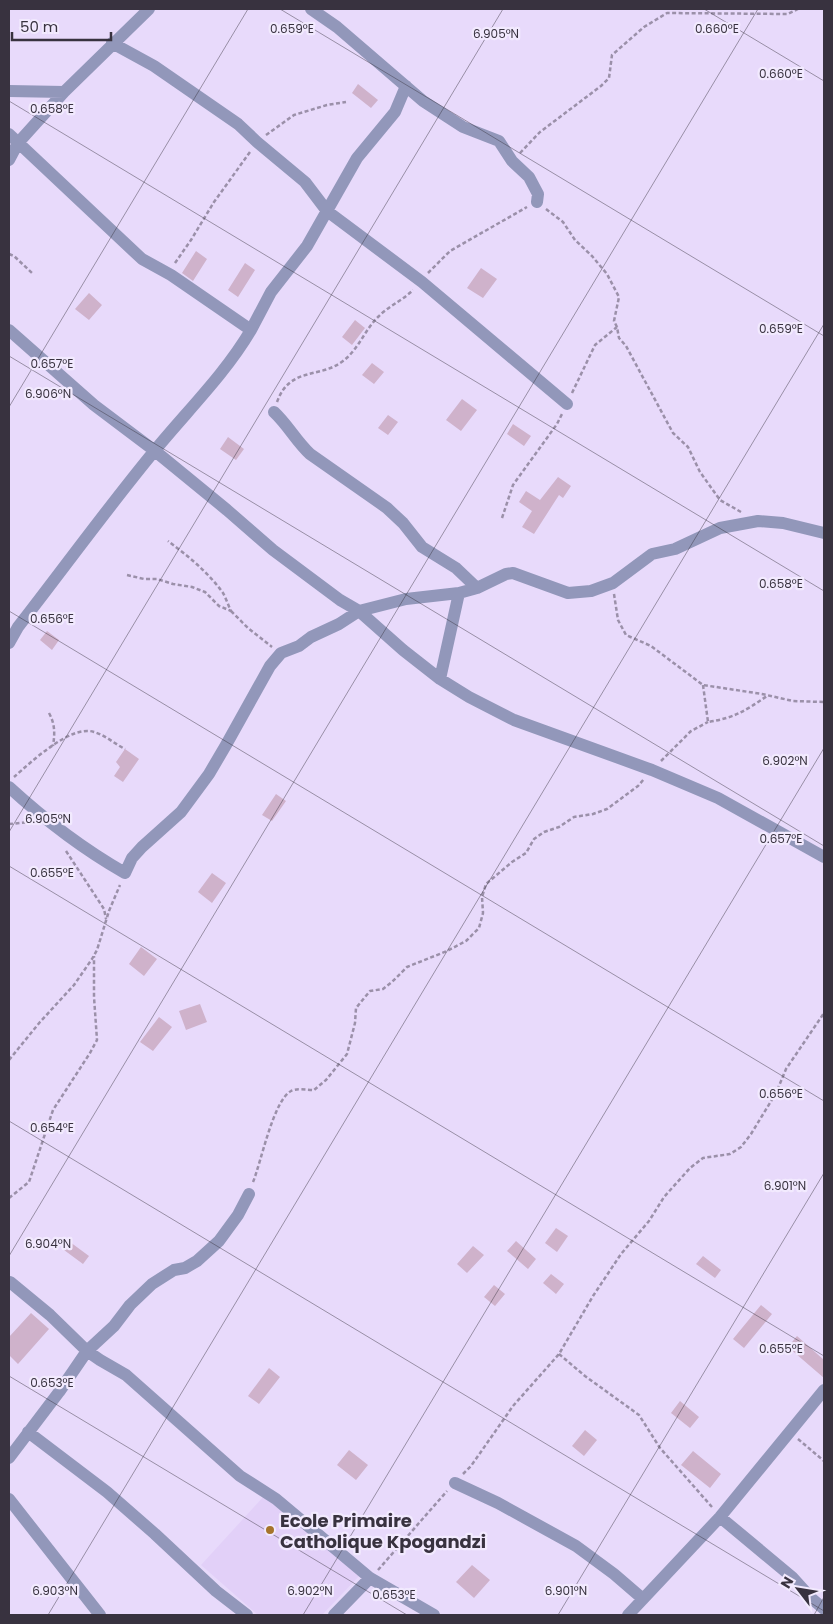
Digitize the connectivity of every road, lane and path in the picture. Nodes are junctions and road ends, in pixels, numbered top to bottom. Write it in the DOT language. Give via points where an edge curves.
graph roads {
  1 [pos="149,9"];
  2 [pos="311,9"];
  3 [pos="798,9"];
  4 [pos="112,43"];
  5 [pos="406,86"];
  6 [pos="9,91"];
  7 [pos="64,92"];
  8 [pos="346,102"];
  9 [pos="13,139"];
  10 [pos="257,142"];
  11 [pos="9,160"];
  12 [pos="512,161"];
  13 [pos="537,202"];
  14 [pos="327,211"];
  15 [pos="9,254"];
  16 [pos="32,273"];
  17 [pos="171,275"];
  18 [pos="422,282"];
  19 [pos="617,327"];
  20 [pos="9,330"];
  21 [pos="251,330"];
  22 [pos="567,404"];
  23 [pos="274,412"];
  24 [pos="155,451"];
  25 [pos="502,518"];
  26 [pos="758,521"];
  27 [pos="824,532"];
  28 [pos="168,541"];
  29 [pos="128,575"];
  30 [pos="613,583"];
  31 [pos="477,588"];
  32 [pos="459,594"];
  33 [pos="231,611"];
  34 [pos="359,611"];
  35 [pos="9,642"];
  36 [pos="281,654"];
  37 [pos="440,678"];
  38 [pos="703,685"];
  39 [pos="767,696"];
  40 [pos="824,702"];
  41 [pos="49,713"];
  42 [pos="708,722"];
  43 [pos="53,746"];
  44 [pos="125,749"];
  45 [pos="652,770"];
  46 [pos="9,781"];
  47 [pos="9,788"];
  48 [pos="42,816"];
  49 [pos="9,824"];
  50 [pos="65,850"];
  51 [pos="824,857"];
  52 [pos="125,873"];
  53 [pos="106,919"];
  54 [pos="94,956"];
  55 [pos="824,1013"];
  56 [pos="9,1060"];
  57 [pos="249,1194"];
  58 [pos="9,1198"];
  59 [pos="9,1284"];
  60 [pos="87,1350"];
  61 [pos="559,1354"];
  62 [pos="824,1390"];
  63 [pos="28,1432"];
  64 [pos="789,1432"];
  65 [pos="9,1458"];
  66 [pos="824,1461"];
  67 [pos="455,1482"];
  68 [pos="9,1500"];
  69 [pos="720,1517"];
  70 [pos="370,1578"];
  71 [pos="643,1599"];
  72 [pos="824,1609"];
  73 [pos="100,1615"];
  74 [pos="247,1615"];
  75 [pos="334,1615"];
  76 [pos="434,1615"];
  77 [pos="628,1615"];
  1 -- 4 [label="street"];
  2 -- 5 [label="street"];
  3 -- 12 [label="path" via="788,14 667,13 644,27 612,55 609,78 602,86 540,132"];
  4 -- 7 [label="street"];
  4 -- 10 [label="street" via="172,78 238,124"];
  5 -- 12 [label="street" via="464,127 499,141"];
  5 -- 14 [label="street" via="395,112 357,158"];
  6 -- 7 [label="street"];
  7 -- 9 [label="street"];
  8 -- 10 [label="path" via="294,115"];
  9 -- 11 [label="street"];
  9 -- 17 [label="street" via="142,259"];
  10 -- 14 [label="street" via="305,182"];
  10 -- 17 [label="path" via="171,268"];
  12 -- 13 [label="street" via="529,177 538,194"];
  13 -- 18 [label="path" via="450,251"];
  13 -- 19 [label="path" via="564,222 575,240 607,274 619,297 614,321"];
  14 -- 18 [label="street"];
  14 -- 21 [label="street" via="307,246 270,292"];
  15 -- 16 [label="path"];
  17 -- 21 [label="street"];
  18 -- 22 [label="street"];
  18 -- 23 [label="path" via="379,316 343,361 332,368 294,379 284,389"];
  19 -- 22 [label="path" via="594,345"];
  19 -- 26 [label="path" via="618,338 626,346 673,433 688,447 700,472 720,500"];
  20 -- 24 [label="street" via="94,405"];
  21 -- 24 [label="street" via="226,367"];
  22 -- 25 [label="path" via="557,424 513,485"];
  23 -- 31 [label="street" via="286,422 299,444 310,454 387,508 422,547 456,568"];
  24 -- 34 [label="street" via="273,550"];
  24 -- 35 [label="street"];
  26 -- 27 [label="street"];
  26 -- 30 [label="street" via="720,528 675,549 652,554"];
  28 -- 33 [label="path" via="212,580 224,594"];
  29 -- 33 [label="path" via="192,587 205,592 219,606"];
  30 -- 31 [label="street" via="591,591 568,593 513,573"];
  30 -- 38 [label="path" via="618,620 626,635 651,646"];
  31 -- 32 [label="street"];
  32 -- 34 [label="street" via="406,600"];
  32 -- 37 [label="street"];
  33 -- 36 [label="path"];
  34 -- 36 [label="street"];
  34 -- 37 [label="street"];
  36 -- 52 [label="street" via="270,666 198,789 181,812 132,858"];
  37 -- 45 [label="street" via="514,720"];
  38 -- 39 [label="path"];
  38 -- 42 [label="path"];
  39 -- 40 [label="path"];
  39 -- 42 [label="path" via="726,720"];
  41 -- 43 [label="path" via="54,722"];
  42 -- 45 [label="path" via="692,730"];
  43 -- 44 [label="path" via="79,732 93,731"];
  43 -- 46 [label="path"];
  45 -- 51 [label="street" via="718,798"];
  45 -- 57 [label="path" via="638,786 607,808 574,817 534,839 526,853 486,884 479,928 466,941 407,967 383,988 370,991 356,1008 347,1054 326,1080 314,1090 292,1090 282,1098"];
  47 -- 48 [label="street"];
  48 -- 49 [label="path" via="30,822"];
  48 -- 52 [label="street" via="88,851"];
  50 -- 53 [label="path" via="104,909"];
  52 -- 53 [label="path"];
  53 -- 54 [label="path"];
  54 -- 56 [label="path" via="74,985"];
  54 -- 58 [label="path" via="97,1040 53,1110 29,1182"];
  55 -- 61 [label="path" via="786,1069 776,1093 741,1147 730,1154 703,1158 664,1197 621,1254"];
  57 -- 60 [label="street" via="220,1241 185,1268 174,1270 152,1284"];
  59 -- 60 [label="street" via="50,1315"];
  60 -- 63 [label="street"];
  60 -- 70 [label="street" via="126,1375 240,1476 276,1499"];
  61 -- 67 [label="path" via="513,1406 471,1466"];
  61 -- 69 [label="path" via="639,1415 660,1448"];
  62 -- 64 [label="street"];
  63 -- 65 [label="street"];
  63 -- 74 [label="street" via="107,1492"];
  64 -- 66 [label="path"];
  64 -- 69 [label="street"];
  67 -- 70 [label="path"];
  67 -- 71 [label="street" via="576,1546"];
  68 -- 73 [label="street"];
  69 -- 71 [label="street"];
  69 -- 72 [label="street" via="780,1566"];
  70 -- 75 [label="street"];
  70 -- 76 [label="street"];
  71 -- 77 [label="street"];
}
